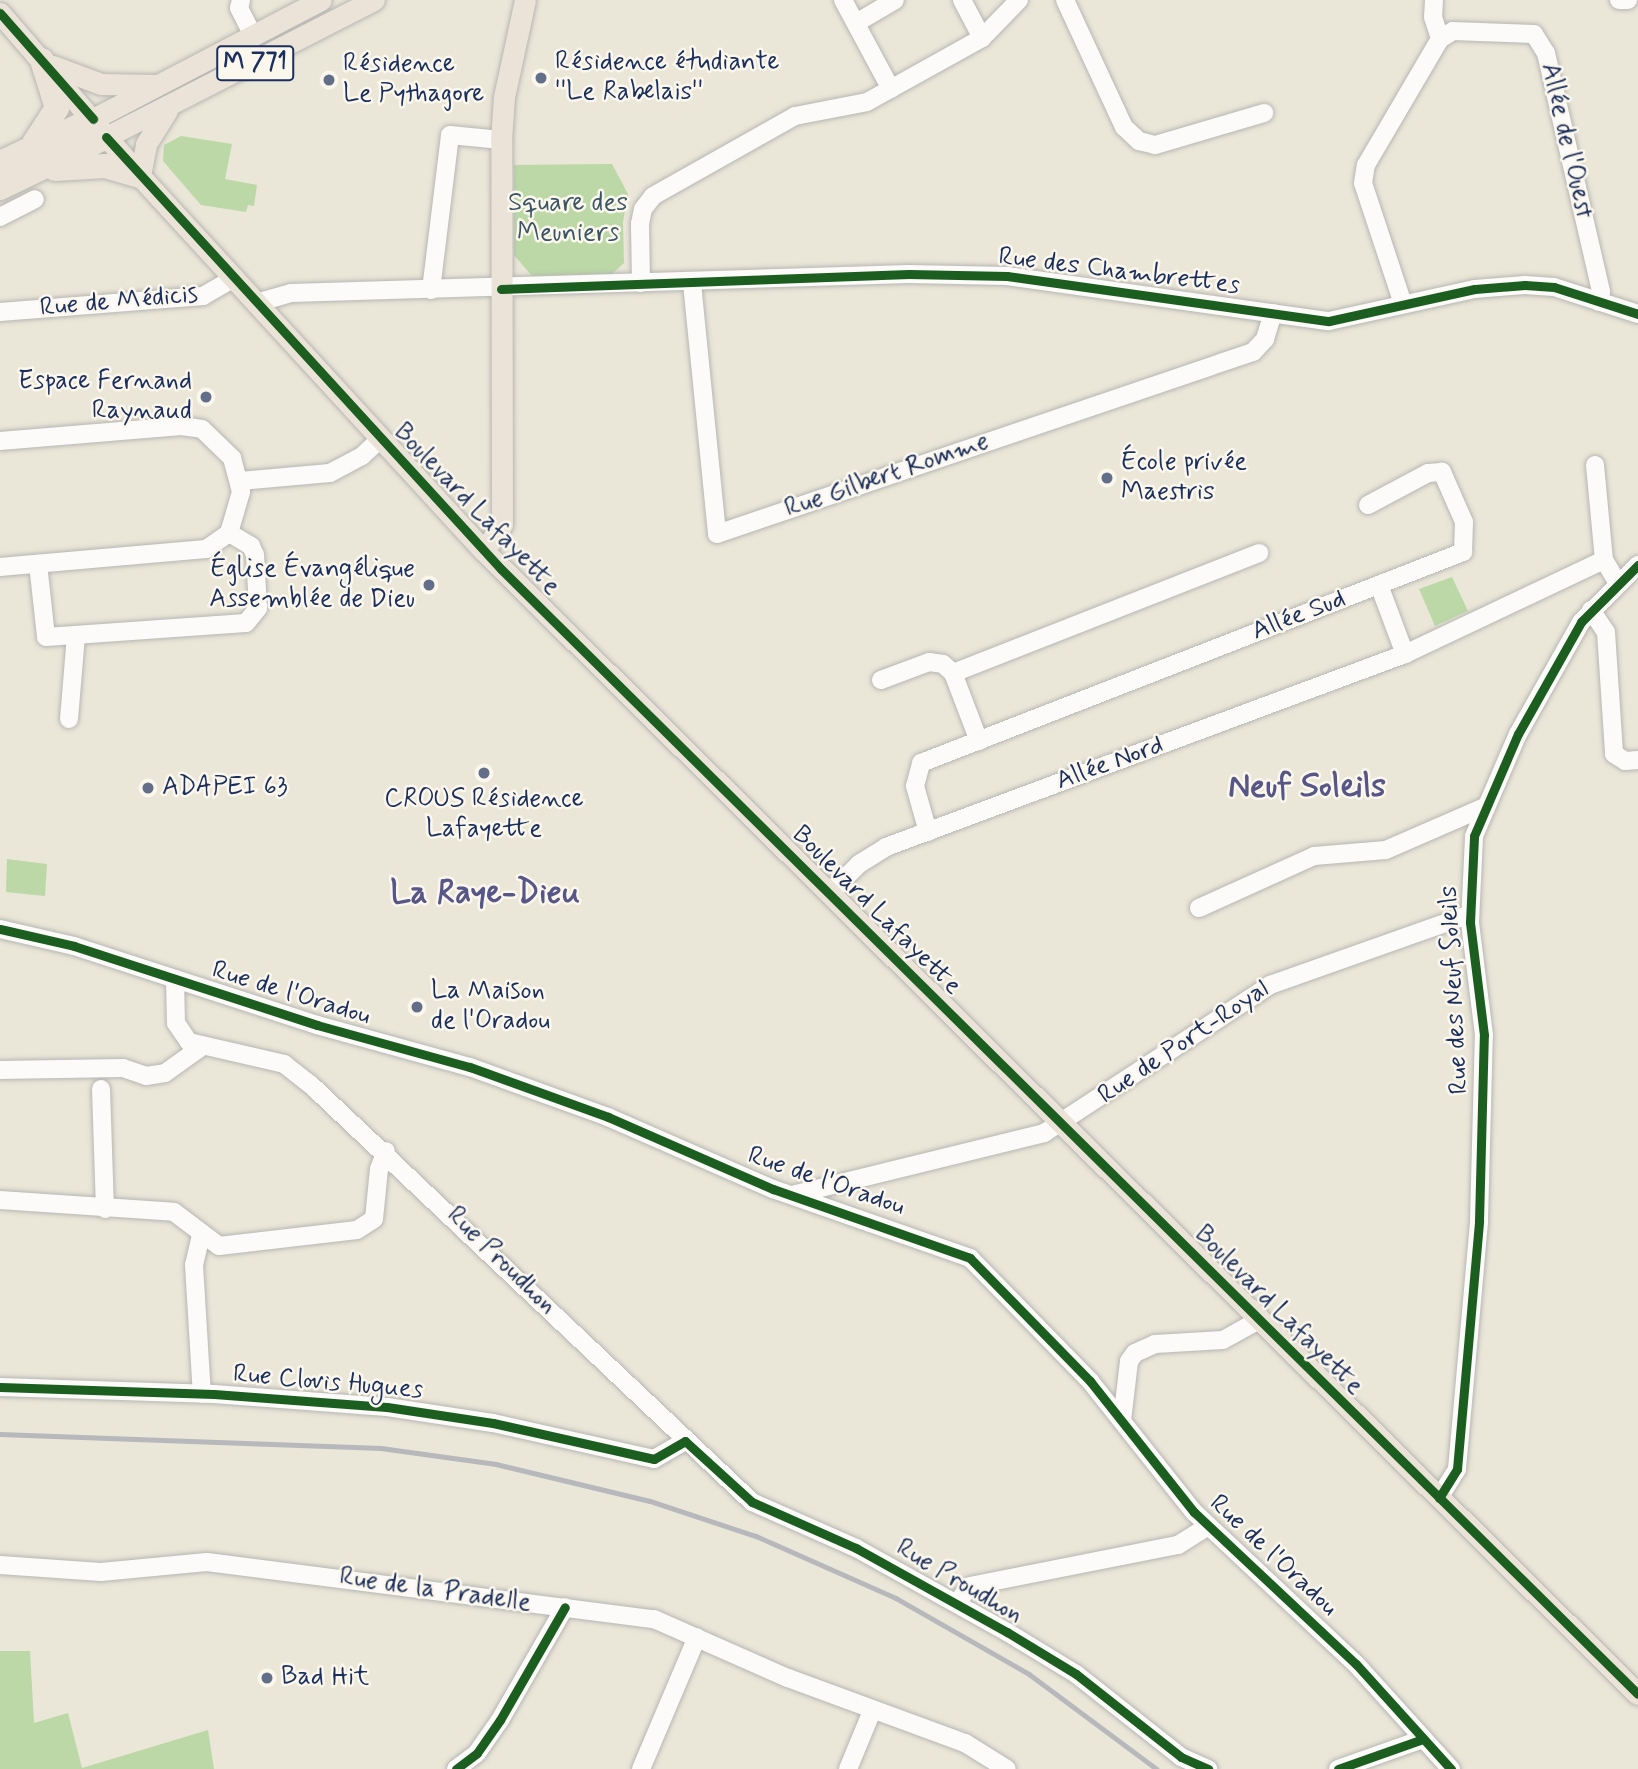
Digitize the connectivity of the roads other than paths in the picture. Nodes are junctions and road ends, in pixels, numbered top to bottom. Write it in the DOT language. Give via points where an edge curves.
graph roads {
  1 [pos="241,0"];
  2 [pos="321,0"];
  3 [pos="374,0"];
  4 [pos="525,0"];
  5 [pos="843,0"];
  6 [pos="895,0"];
  7 [pos="962,0"];
  8 [pos="1019,0"];
  9 [pos="1065,0"];
  10 [pos="1434,0"];
  11 [pos="1619,0"];
  12 [pos="1629,0"];
  13 [pos="0,13"];
  14 [pos="856,23"];
  15 [pos="254,37"];
  16 [pos="982,38"];
  17 [pos="1440,38"];
  18 [pos="42,60"];
  19 [pos="163,85"];
  20 [pos="891,89"];
  21 [pos="168,109"];
  22 [pos="1264,113"];
  23 [pos="99,128"];
  24 [pos="501,140"];
  25 [pos="29,161"];
  26 [pos="0,163"];
  27 [pos="140,176"];
  28 [pos="0,188"];
  29 [pos="35,199"];
  30 [pos="0,217"];
  31 [pos="234,278"];
  32 [pos="641,283"];
  33 [pos="692,283"];
  34 [pos="501,289"];
  35 [pos="431,290"];
  36 [pos="1598,302"];
  37 [pos="256,303"];
  38 [pos="1402,304"];
  39 [pos="0,312"];
  40 [pos="1273,313"];
  41 [pos="1638,314"];
  42 [pos="380,439"];
  43 [pos="0,441"];
  44 [pos="1595,465"];
  45 [pos="240,481"];
  46 [pos="1368,505"];
  47 [pos="229,533"];
  48 [pos="484,551"];
  49 [pos="1259,553"];
  50 [pos="1604,560"];
  51 [pos="38,564"];
  52 [pos="1638,565"];
  53 [pos="0,567"];
  54 [pos="1618,583"];
  55 [pos="1379,585"];
  56 [pos="1591,610"];
  57 [pos="76,635"];
  58 [pos="1405,654"];
  59 [pos="953,673"];
  60 [pos="881,680"];
  61 [pos="69,719"];
  62 [pos="979,741"];
  63 [pos="1638,760"];
  64 [pos="1485,807"];
  65 [pos="928,832"];
  66 [pos="829,894"];
  67 [pos="1199,908"];
  68 [pos="1470,914"];
  69 [pos="0,929"];
  70 [pos="175,979"];
  71 [pos="200,1048"];
  72 [pos="0,1070"];
  73 [pos="102,1089"];
  74 [pos="1061,1125"];
  75 [pos="386,1151"];
  76 [pos="850,1181"];
  77 [pos="792,1195"];
  78 [pos="0,1200"];
  79 [pos="105,1209"];
  80 [pos="834,1211"];
  81 [pos="201,1235"];
  82 [pos="1259,1320"];
  83 [pos="0,1387"];
  84 [pos="202,1394"];
  85 [pos="1122,1421"];
  86 [pos="685,1441"];
  87 [pos="1439,1498"];
  88 [pos="1208,1526"];
  89 [pos="0,1565"];
  90 [pos="957,1604"];
  91 [pos="565,1607"];
  92 [pos="698,1637"];
  93 [pos="1638,1694"];
  94 [pos="872,1711"];
  95 [pos="1423,1739"];
  96 [pos="456,1769"];
  97 [pos="641,1769"];
  98 [pos="848,1769"];
  99 [pos="1007,1769"];
  100 [pos="1208,1769"];
  101 [pos="1338,1769"];
  102 [pos="1451,1769"];
  1 -- 15 [label="street" via="239,8"];
  2 -- 15 [label="main road, M 771"];
  3 -- 21 [label="main road, M 771"];
  4 -- 24 [label="main road"];
  5 -- 14 [label="street"];
  6 -- 14 [label="street"];
  7 -- 16 [label="street"];
  8 -- 16 [label="street"];
  9 -- 22 [label="street" via="1124,127 1139,141 1155,145"];
  10 -- 17 [label="street" via="1433,17"];
  11 -- 12 [label="street"];
  13 -- 18 [label="main road, Boulevard Lafayette"];
  14 -- 20 [label="street"];
  15 -- 19 [label="main road, M 771"];
  16 -- 20 [label="street"];
  17 -- 36 [label="street, Allée de l'Ouest" via="1453,31 1534,34 1546,53 1601,292"];
  17 -- 38 [label="street" via="1366,165 1363,183"];
  18 -- 19 [label="main road" via="101,84"];
  18 -- 23 [label="main road, Boulevard Lafayette"];
  18 -- 25 [label="highway" via="57,108"];
  19 -- 23 [label="main road, M 771"];
  20 -- 32 [label="street" via="867,102 795,116 653,196 643,209 640,225"];
  21 -- 23 [label="main road, M 771"];
  21 -- 27 [label="main road" via="146,144"];
  23 -- 25 [label="highway, M 771"];
  23 -- 27 [label="main road, Boulevard Lafayette"];
  24 -- 34 [label="main road"];
  24 -- 35 [label="street" via="450,135"];
  25 -- 26 [label="highway, M 771"];
  25 -- 27 [label="highway" via="94,165"];
  25 -- 28 [label="highway, M 771"];
  27 -- 31 [label="main road, Boulevard Lafayette"];
  29 -- 30 [label="street"];
  31 -- 37 [label="main road, Boulevard Lafayette"];
  31 -- 39 [label="street, Rue de Médicis" via="203,296"];
  32 -- 33 [label="street, Rue des Chambrettes"];
  32 -- 34 [label="street, Rue des Chambrettes"];
  33 -- 40 [label="street, Rue des Chambrettes" via="907,274 1007,276"];
  33 -- 40 [label="street, Rue Gilbert Romme" via="717,534 1253,352 1265,339"];
  34 -- 35 [label="street, Rue des Chambrettes"];
  34 -- 48 [label="main road" via="502,524"];
  35 -- 37 [label="street, Rue des Chambrettes" via="290,293"];
  36 -- 38 [label="street, Rue des Chambrettes" via="1554,288 1525,285 1475,289"];
  36 -- 41 [label="street, Rue des Chambrettes"];
  37 -- 42 [label="main road, Boulevard Lafayette"];
  38 -- 40 [label="street, Rue des Chambrettes" via="1329,320"];
  42 -- 45 [label="street, Boulevard Lafayette" via="362,456 330,473"];
  42 -- 48 [label="main road, Boulevard Lafayette"];
  43 -- 45 [label="street" via="181,426 202,429 233,458"];
  44 -- 50 [label="street"];
  45 -- 47 [label="street" via="238,513"];
  46 -- 55 [label="street, Allée Sud" via="1428,473 1441,472 1467,538 1463,552"];
  47 -- 51 [label="street" via="193,553"];
  47 -- 57 [label="street" via="251,546 255,555 258,608 254,618 246,623"];
  48 -- 66 [label="main road, Boulevard Lafayette"];
  49 -- 59 [label="street"];
  50 -- 54 [label="street"];
  50 -- 58 [label="street, Allée Nord"];
  51 -- 53 [label="street"];
  51 -- 57 [label="street" via="46,637"];
  52 -- 54 [label="street, Rue des Neuf Soleils"];
  54 -- 56 [label="street, Rue des Neuf Soleils"];
  55 -- 58 [label="street"];
  55 -- 62 [label="street, Allée Sud"];
  56 -- 63 [label="street" via="1606,632 1612,747 1619,758"];
  56 -- 64 [label="street, Rue des Neuf Soleils" via="1518,734"];
  57 -- 61 [label="street"];
  58 -- 65 [label="street, Allée Nord"];
  59 -- 60 [label="street" via="943,664 929,662"];
  59 -- 62 [label="street"];
  62 -- 65 [label="street, Allée Sud" via="921,763 915,786"];
  64 -- 67 [label="street" via="1386,850 1314,856"];
  64 -- 68 [label="street, Rue des Neuf Soleils" via="1470,857"];
  65 -- 66 [label="street, Allée Nord" via="873,854"];
  66 -- 74 [label="main road, Boulevard Lafayette"];
  68 -- 74 [label="street, Rue de Port-Royal" via="1270,985"];
  68 -- 87 [label="street, Rue des Neuf Soleils" via="1484,1035 1479,1221 1457,1469"];
  69 -- 70 [label="street, Rue de l'Oradou" via="61,942"];
  70 -- 71 [label="street" via="179,1032"];
  70 -- 77 [label="street, Rue de l'Oradou" via="470,1067 608,1117"];
  71 -- 72 [label="street" via="165,1073 146,1076 123,1068"];
  71 -- 75 [label="street, Rue Proudhon" via="284,1065"];
  73 -- 79 [label="street"];
  74 -- 76 [label="street, Rue de Port-Royal"];
  74 -- 82 [label="main road, Boulevard Lafayette"];
  75 -- 81 [label="street" via="379,1169 374,1219 357,1230 219,1246"];
  75 -- 86 [label="street, Rue Proudhon"];
  76 -- 77 [label="street, Rue de Port-Royal"];
  76 -- 80 [label="street"];
  77 -- 80 [label="street, Rue de l'Oradou"];
  78 -- 79 [label="street"];
  79 -- 81 [label="street" via="174,1212"];
  80 -- 85 [label="street, Rue de l'Oradou" via="922,1237 970,1258 1045,1331"];
  81 -- 84 [label="street" via="194,1265"];
  82 -- 85 [label="street" via="1223,1340 1155,1344 1135,1353 1126,1373"];
  82 -- 87 [label="main road, Boulevard Lafayette"];
  83 -- 84 [label="street, Rue Clovis Hugues"];
  84 -- 86 [label="street, Rue Clovis Hugues" via="387,1407 493,1423 654,1459"];
  85 -- 88 [label="street, Rue de l'Oradou"];
  86 -- 90 [label="street, Rue Proudhon" via="752,1502 856,1548"];
  87 -- 93 [label="main road, Boulevard Lafayette"];
  88 -- 90 [label="street" via="1178,1545 970,1586"];
  88 -- 95 [label="street, Rue de l'Oradou" via="1356,1664"];
  89 -- 91 [label="street, Rue de la Pradelle" via="101,1572 207,1562"];
  90 -- 100 [label="street, Rue Proudhon" via="1076,1674 1181,1757"];
  91 -- 92 [label="street, Rue de la Pradelle" via="654,1619"];
  91 -- 96 [label="street" via="500,1720 477,1753"];
  92 -- 94 [label="street, Rue de la Pradelle"];
  92 -- 97 [label="street"];
  94 -- 98 [label="street"];
  94 -- 99 [label="street, Rue de la Pradelle" via="965,1744"];
  95 -- 101 [label="street"];
  95 -- 102 [label="street, Rue de l'Oradou"];
}
